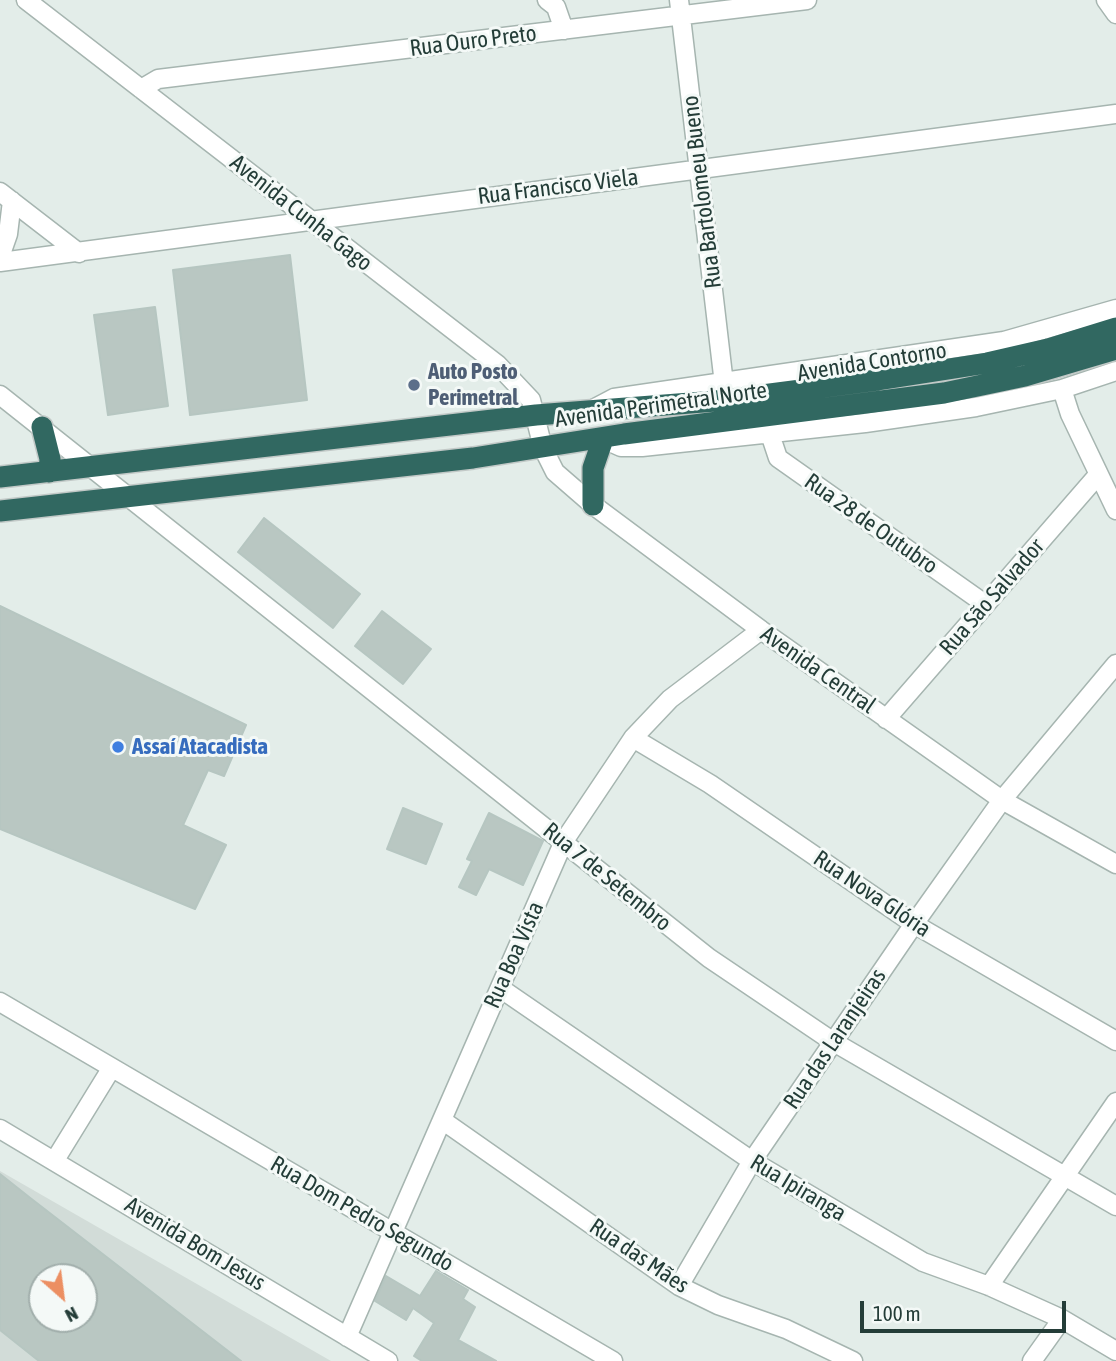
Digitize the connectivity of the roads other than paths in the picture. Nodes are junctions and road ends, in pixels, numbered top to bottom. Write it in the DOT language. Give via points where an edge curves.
graph roads {
  1 [pos="26,0"];
  2 [pos="547,0"];
  3 [pos="807,0"];
  4 [pos="1106,0"];
  5 [pos="680,8"];
  6 [pos="1116,14"];
  7 [pos="564,30"];
  8 [pos="141,89"];
  9 [pos="1116,114"];
  10 [pos="699,168"];
  11 [pos="6,196"];
  12 [pos="311,219"];
  13 [pos="79,253"];
  14 [pos="0,259"];
  15 [pos="1116,309"];
  16 [pos="1116,328"];
  17 [pos="1116,349"];
  18 [pos="1116,371"];
  19 [pos="724,384"];
  20 [pos="1062,388"];
  21 [pos="0,395"];
  22 [pos="586,412"];
  23 [pos="536,415"];
  24 [pos="42,427"];
  25 [pos="770,434"];
  26 [pos="603,439"];
  27 [pos="543,448"];
  28 [pos="94,467"];
  29 [pos="49,472"];
  30 [pos="1098,475"];
  31 [pos="0,477"];
  32 [pos="133,498"];
  33 [pos="593,505"];
  34 [pos="1116,510"];
  35 [pos="0,511"];
  36 [pos="985,604"];
  37 [pos="761,630"];
  38 [pos="1116,664"];
  39 [pos="886,719"];
  40 [pos="633,738"];
  41 [pos="1002,800"];
  42 [pos="564,841"];
  43 [pos="1116,864"];
  44 [pos="914,924"];
  45 [pos="500,988"];
  46 [pos="0,1002"];
  47 [pos="832,1041"];
  48 [pos="1116,1041"];
  49 [pos="111,1069"];
  50 [pos="1116,1102"];
  51 [pos="442,1120"];
  52 [pos="0,1129"];
  53 [pos="55,1160"];
  54 [pos="752,1161"];
  55 [pos="1065,1176"];
  56 [pos="1116,1206"];
  57 [pos="393,1233"];
  58 [pos="680,1286"];
  59 [pos="989,1286"];
  60 [pos="1062,1319"];
  61 [pos="347,1337"];
  62 [pos="1116,1351"];
  63 [pos="388,1361"];
  64 [pos="613,1361"];
  65 [pos="853,1361"];
  66 [pos="1032,1361"];
  1 -- 8 [label="street, Avenida Cunha Gago"];
  2 -- 7 [label="street" via="555,7"];
  3 -- 5 [label="street, Rua Ouro Preto"];
  4 -- 6 [label="street"];
  5 -- 7 [label="street, Rua Ouro Preto"];
  5 -- 10 [label="street, Rua Bartolomeu Bueno"];
  7 -- 8 [label="street, Rua Ouro Preto" via="158,79"];
  8 -- 12 [label="street, Avenida Cunha Gago"];
  9 -- 10 [label="street, Rua Francisco Viela"];
  10 -- 12 [label="street, Rua Francisco Viela"];
  10 -- 19 [label="street, Rua Bartolomeu Bueno"];
  11 -- 13 [label="street"];
  11 -- 14 [label="street" via="8,234"];
  12 -- 13 [label="street, Rua Francisco Viela"];
  12 -- 23 [label="street, Avenida Cunha Gago" via="497,364 524,392"];
  13 -- 14 [label="street, Rua Francisco Viela"];
  15 -- 19 [label="street, Avenida Contorno" via="1004,341"];
  16 -- 22 [label="highway, Avenida Perimetral Norte" via="999,360 900,377"];
  17 -- 26 [label="highway, Avenida Perimetral Norte" via="1025,376 944,393"];
  18 -- 20 [label="street"];
  19 -- 22 [label="street, Avenida Contorno" via="614,398"];
  20 -- 25 [label="street" via="975,407"];
  20 -- 30 [label="street"];
  21 -- 24 [label="street, Rua 7 de Setembro"];
  22 -- 23 [label="highway, Avenida Perimetral Norte"];
  23 -- 27 [label="street, Avenida Cunha Gago"];
  23 -- 28 [label="highway, Avenida Perimetral Norte"];
  24 -- 28 [label="street, Rua 7 de Setembro"];
  24 -- 29 [label="highway"];
  25 -- 26 [label="street" via="642,447 621,447"];
  25 -- 36 [label="street, Rua 28 de Outubro" via="778,458"];
  26 -- 27 [label="highway, Avenida Perimetral Norte"];
  26 -- 33 [label="highway" via="593,468"];
  27 -- 32 [label="highway, Avenida Perimetral Norte"];
  27 -- 33 [label="street, Avenida Central" via="555,472"];
  28 -- 29 [label="highway, Avenida Perimetral Norte"];
  28 -- 32 [label="street, Rua 7 de Setembro"];
  29 -- 31 [label="highway, Avenida Perimetral Norte"];
  30 -- 34 [label="street"];
  30 -- 36 [label="street, Rua São Salvador"];
  32 -- 35 [label="highway, Avenida Perimetral Norte"];
  32 -- 42 [label="street, Rua 7 de Setembro"];
  33 -- 37 [label="street, Avenida Central"];
  36 -- 39 [label="street, Rua São Salvador"];
  37 -- 39 [label="street, Avenida Central"];
  37 -- 40 [label="street, Rua Boa Vista" via="670,699"];
  38 -- 41 [label="street, Rua das Laranjeiras"];
  39 -- 41 [label="street, Avenida Central"];
  40 -- 42 [label="street, Rua Boa Vista"];
  40 -- 44 [label="street, Rua Nova Glória" via="710,784"];
  41 -- 43 [label="street, Avenida Central"];
  41 -- 44 [label="street, Rua das Laranjeiras"];
  42 -- 45 [label="street, Rua Boa Vista"];
  42 -- 47 [label="street, Rua 7 de Setembro" via="709,958"];
  44 -- 47 [label="street, Rua das Laranjeiras"];
  44 -- 48 [label="street, Rua Nova Glória"];
  45 -- 51 [label="street, Rua Boa Vista"];
  45 -- 54 [label="street, Rua Ipiranga"];
  46 -- 49 [label="street, Rua Dom Pedro Segundo"];
  47 -- 54 [label="street, Rua das Laranjeiras"];
  47 -- 55 [label="street, Rua 7 de Setembro"];
  49 -- 53 [label="street"];
  49 -- 57 [label="street, Rua Dom Pedro Segundo"];
  50 -- 55 [label="street"];
  51 -- 57 [label="street, Rua Boa Vista"];
  51 -- 58 [label="street, Rua das Mães"];
  52 -- 53 [label="street, Avenida Bom Jesus"];
  53 -- 61 [label="street, Avenida Bom Jesus"];
  54 -- 58 [label="street, Rua das Laranjeiras"];
  54 -- 59 [label="street, Rua Ipiranga" via="923,1262"];
  55 -- 56 [label="street, Rua 7 de Setembro"];
  55 -- 59 [label="street"];
  57 -- 61 [label="street, Rua Boa Vista"];
  57 -- 64 [label="street, Rua Dom Pedro Segundo"];
  58 -- 65 [label="street, Rua das Mães"];
  59 -- 60 [label="street, Rua Ipiranga"];
  60 -- 62 [label="street, Rua Ipiranga"];
  60 -- 66 [label="street"];
  61 -- 63 [label="street, Avenida Bom Jesus"];
}
